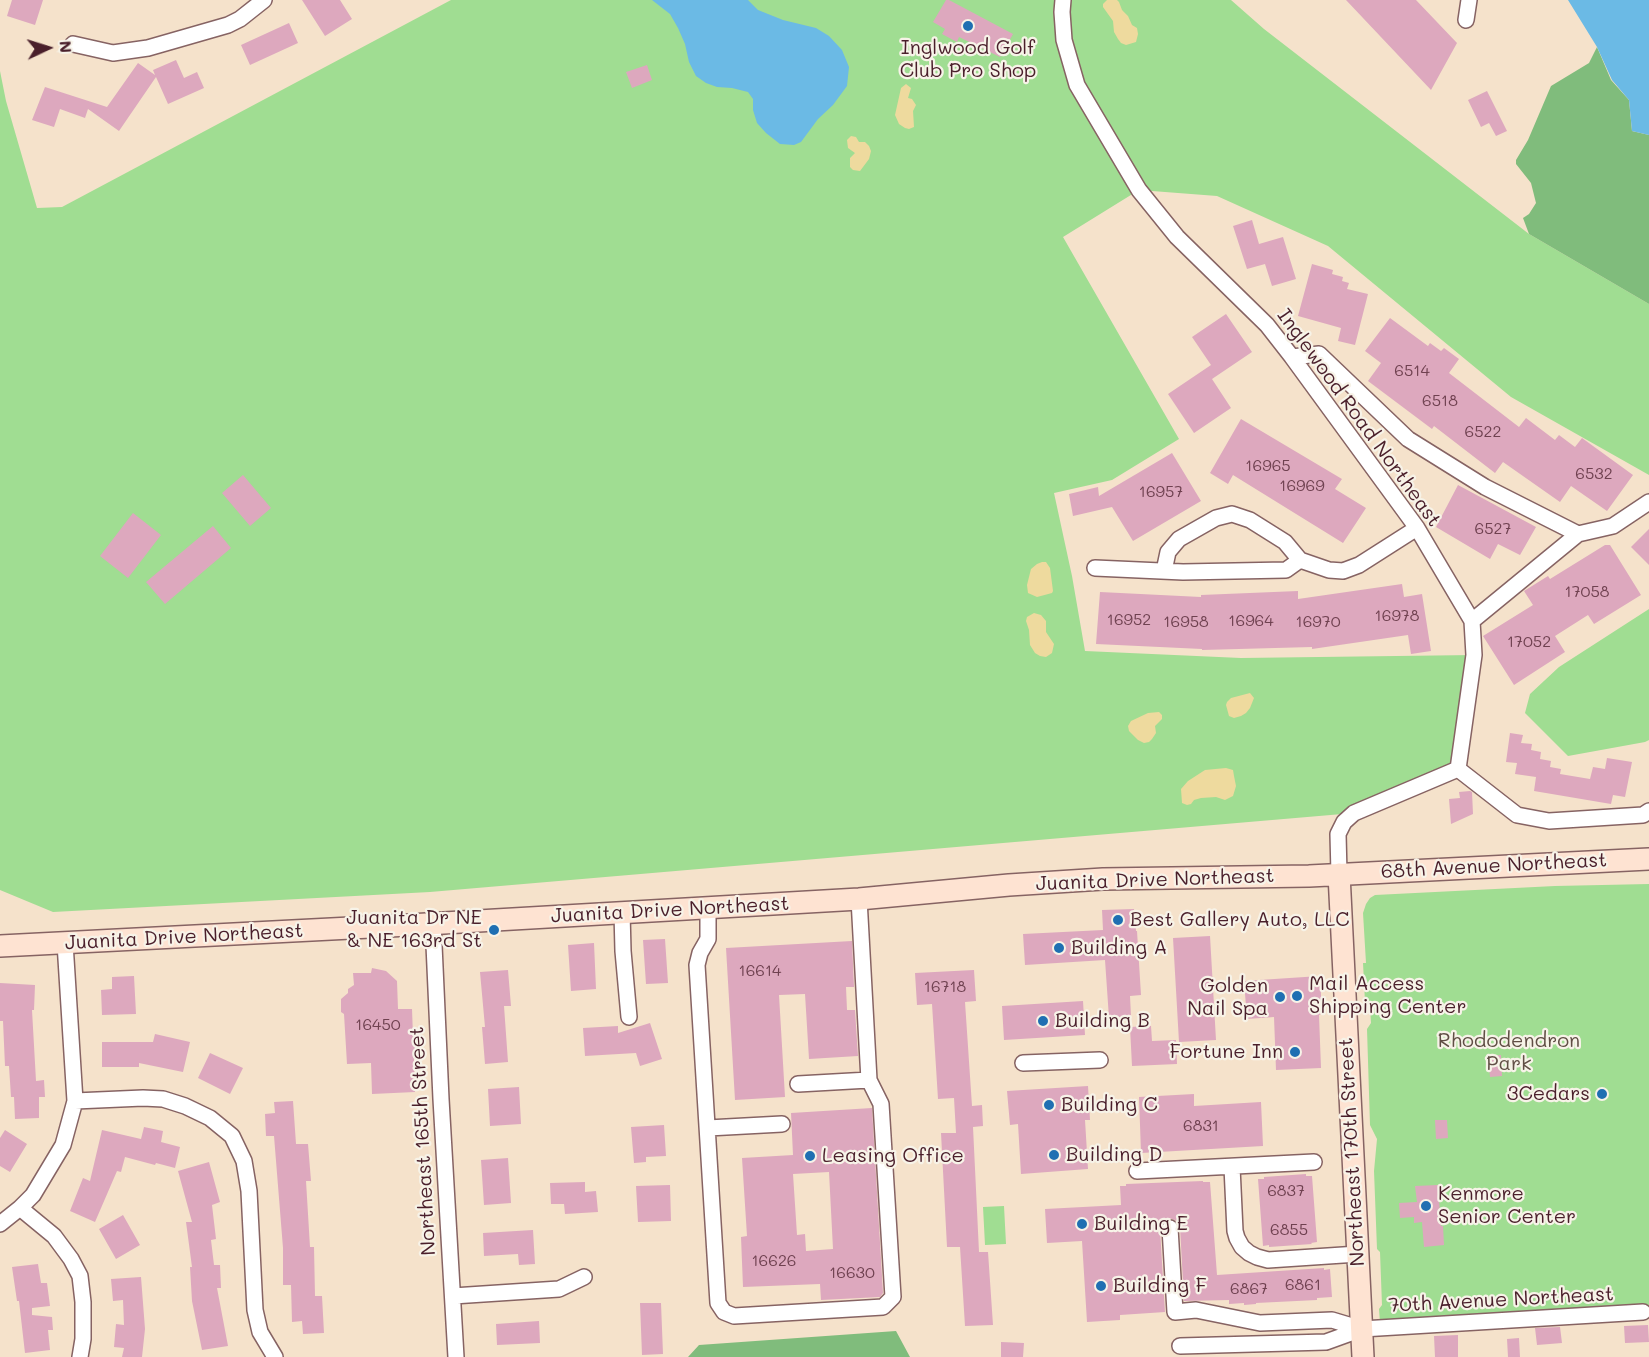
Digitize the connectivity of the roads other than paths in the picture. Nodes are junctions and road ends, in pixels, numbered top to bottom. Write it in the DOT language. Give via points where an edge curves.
graph roads {
  1 [pos="264,0"];
  2 [pos="1063,0"];
  3 [pos="1469,0"];
  4 [pos="1467,20"];
  5 [pos="73,44"];
  6 [pos="1292,357"];
  7 [pos="1649,502"];
  8 [pos="1417,528"];
  9 [pos="1578,534"];
  10 [pos="1300,560"];
  11 [pos="1095,568"];
  12 [pos="1164,571"];
  13 [pos="1472,621"];
  14 [pos="1458,769"];
  15 [pos="1649,811"];
  16 [pos="1649,859"];
  17 [pos="1339,874"];
  18 [pos="859,899"];
  19 [pos="708,907"];
  20 [pos="622,912"];
  21 [pos="433,923"];
  22 [pos="65,943"];
  23 [pos="0,946"];
  24 [pos="629,1017"];
  25 [pos="1100,1060"];
  26 [pos="1023,1063"];
  27 [pos="869,1080"];
  28 [pos="798,1084"];
  29 [pos="75,1101"];
  30 [pos="782,1124"];
  31 [pos="708,1128"];
  32 [pos="1314,1162"];
  33 [pos="1232,1167"];
  34 [pos="1137,1171"];
  35 [pos="20,1208"];
  36 [pos="0,1224"];
  37 [pos="1170,1228"];
  38 [pos="1358,1254"];
  39 [pos="584,1277"];
  40 [pos="453,1296"];
  41 [pos="1643,1312"];
  42 [pos="1362,1329"];
  43 [pos="1180,1346"];
  44 [pos="80,1357"];
  45 [pos="275,1357"];
  46 [pos="456,1357"];
  47 [pos="1363,1357"];
  1 -- 5 [label="street" via="228,25 148,48 113,53"];
  2 -- 6 [label="street, Inglewood Road Northeast" via="1064,40 1077,85 1139,190 1178,237 1267,325"];
  3 -- 4 [label="street"];
  6 -- 8 [label="street, Inglewood Road Northeast"];
  6 -- 9 [label="street" via="1319,354 1408,439 1485,487"];
  7 -- 9 [label="street" via="1613,526"];
  8 -- 10 [label="street" via="1343,571"];
  8 -- 13 [label="street, Inglewood Road Northeast"];
  9 -- 13 [label="street"];
  10 -- 12 [label="street" via="1286,570"];
  10 -- 12 [label="street" via="1285,542 1250,520 1232,514 1216,518 1179,539 1168,552"];
  11 -- 12 [label="street"];
  13 -- 14 [label="street, Inglewood Road Northeast" via="1474,655"];
  14 -- 15 [label="street" via="1517,815 1549,821 1643,815"];
  14 -- 17 [label="street" via="1354,813 1338,834"];
  16 -- 17 [label="main road, 68th Avenue Northeast"];
  17 -- 18 [label="main road, Juanita Drive Northeast" via="1103,879"];
  17 -- 38 [label="main road, Northeast 170th Street"];
  18 -- 19 [label="main road, Juanita Drive Northeast"];
  18 -- 27 [label="street"];
  19 -- 20 [label="main road, Juanita Drive Northeast"];
  19 -- 31 [label="street" via="708,939 697,965"];
  20 -- 21 [label="main road, Juanita Drive Northeast"];
  20 -- 24 [label="street"];
  21 -- 22 [label="main road, Juanita Drive Northeast"];
  21 -- 40 [label="street, Northeast 165th Street"];
  22 -- 23 [label="main road, Juanita Drive Northeast"];
  22 -- 29 [label="street"];
  25 -- 26 [label="street"];
  27 -- 28 [label="street"];
  27 -- 31 [label="street" via="881,1104 890,1242 893,1297 883,1307 734,1316 724,1312 718,1303"];
  29 -- 35 [label="street" via="63,1145 33,1195"];
  29 -- 45 [label="street" via="163,1099 210,1118 232,1136 244,1161 249,1191 255,1310 260,1332"];
  30 -- 31 [label="street"];
  32 -- 33 [label="street, Northeast 170th Street"];
  33 -- 34 [label="street, Northeast 170th Street"];
  33 -- 38 [label="street" via="1235,1231 1249,1253 1268,1260"];
  35 -- 36 [label="street"];
  35 -- 44 [label="street" via="54,1236 80,1276"];
  37 -- 42 [label="street, 70th Avenue Northeast" via="1175,1312 1196,1310 1260,1323 1332,1320"];
  38 -- 42 [label="main road, Northeast 170th Street"];
  39 -- 40 [label="street" via="559,1289"];
  40 -- 46 [label="street, Northeast 165th Street"];
  41 -- 42 [label="street, 70th Avenue Northeast"];
  42 -- 43 [label="street, 70th Avenue Northeast" via="1326,1342"];
  42 -- 47 [label="main road, Northeast 170th Street"];
}
